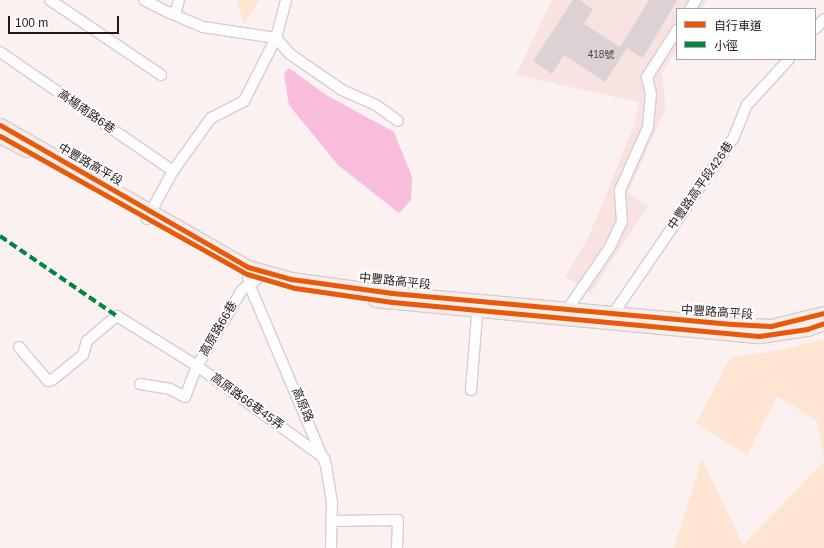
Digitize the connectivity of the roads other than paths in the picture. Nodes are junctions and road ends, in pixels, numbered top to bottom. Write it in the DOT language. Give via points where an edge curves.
graph roads {
  1 [pos="50,0"];
  2 [pos="144,0"];
  3 [pos="179,0"];
  4 [pos="286,0"];
  5 [pos="170,13"];
  6 [pos="824,19"];
  7 [pos="816,28"];
  8 [pos="676,32"];
  9 [pos="276,38"];
  10 [pos="0,52"];
  11 [pos="787,60"];
  12 [pos="161,75"];
  13 [pos="398,121"];
  14 [pos="0,125"];
  15 [pos="0,136"];
  16 [pos="173,171"];
  17 [pos="149,215"];
  18 [pos="250,276"];
  19 [pos="478,306"];
  20 [pos="824,313"];
  21 [pos="566,314"];
  22 [pos="613,314"];
  23 [pos="824,323"];
  24 [pos="683,325"];
  25 [pos="19,347"];
  26 [pos="198,366"];
  27 [pos="140,384"];
  28 [pos="471,390"];
  29 [pos="324,458"];
  30 [pos="332,521"];
  31 [pos="331,548"];
  32 [pos="397,548"];
  1 -- 12 [label="street"];
  2 -- 5 [label="street"];
  3 -- 5 [label="street" via="176,11"];
  4 -- 9 [label="street"];
  5 -- 9 [label="street" via="203,27"];
  6 -- 7 [label="street"];
  8 -- 21 [label="street" via="647,77 651,94 648,127 620,190 622,221 610,247"];
  9 -- 13 [label="street" via="290,54 342,90 376,105"];
  9 -- 16 [label="street" via="244,101 210,118"];
  10 -- 16 [label="street, 高楊南路6巷"];
  11 -- 22 [label="street, 中豐路高平段426巷" via="747,105 733,139"];
  14 -- 17 [label="main road, 中豐路高平段"];
  15 -- 17 [label="main road, 中豐路高平段"];
  16 -- 17 [label="street"];
  17 -- 18 [label="main road, 中豐路高平段"];
  18 -- 19 [label="main road, 中豐路高平段" via="295,288"];
  18 -- 26 [label="street, 高原路66巷"];
  18 -- 29 [label="street, 高原路"];
  19 -- 21 [label="main road, 中豐路高平段"];
  19 -- 28 [label="street"];
  20 -- 24 [label="main road, 中豐路高平段" via="771,326"];
  21 -- 22 [label="main road, 中豐路高平段"];
  21 -- 24 [label="main road, 中豐路高平段"];
  22 -- 24 [label="main road, 中豐路高平段"];
  23 -- 24 [label="main road, 中豐路高平段" via="807,329 759,336"];
  25 -- 26 [label="street, 高原路66巷" via="48,381 52,380 83,354 87,341 117,316"];
  26 -- 27 [label="street, 高原路66巷45弄" via="185,397 170,389"];
  26 -- 29 [label="street, 高原路66巷45弄"];
  29 -- 30 [label="street, 高原路" via="330,484"];
  30 -- 31 [label="street, 高原路"];
  30 -- 32 [label="street" via="398,520"];
}
